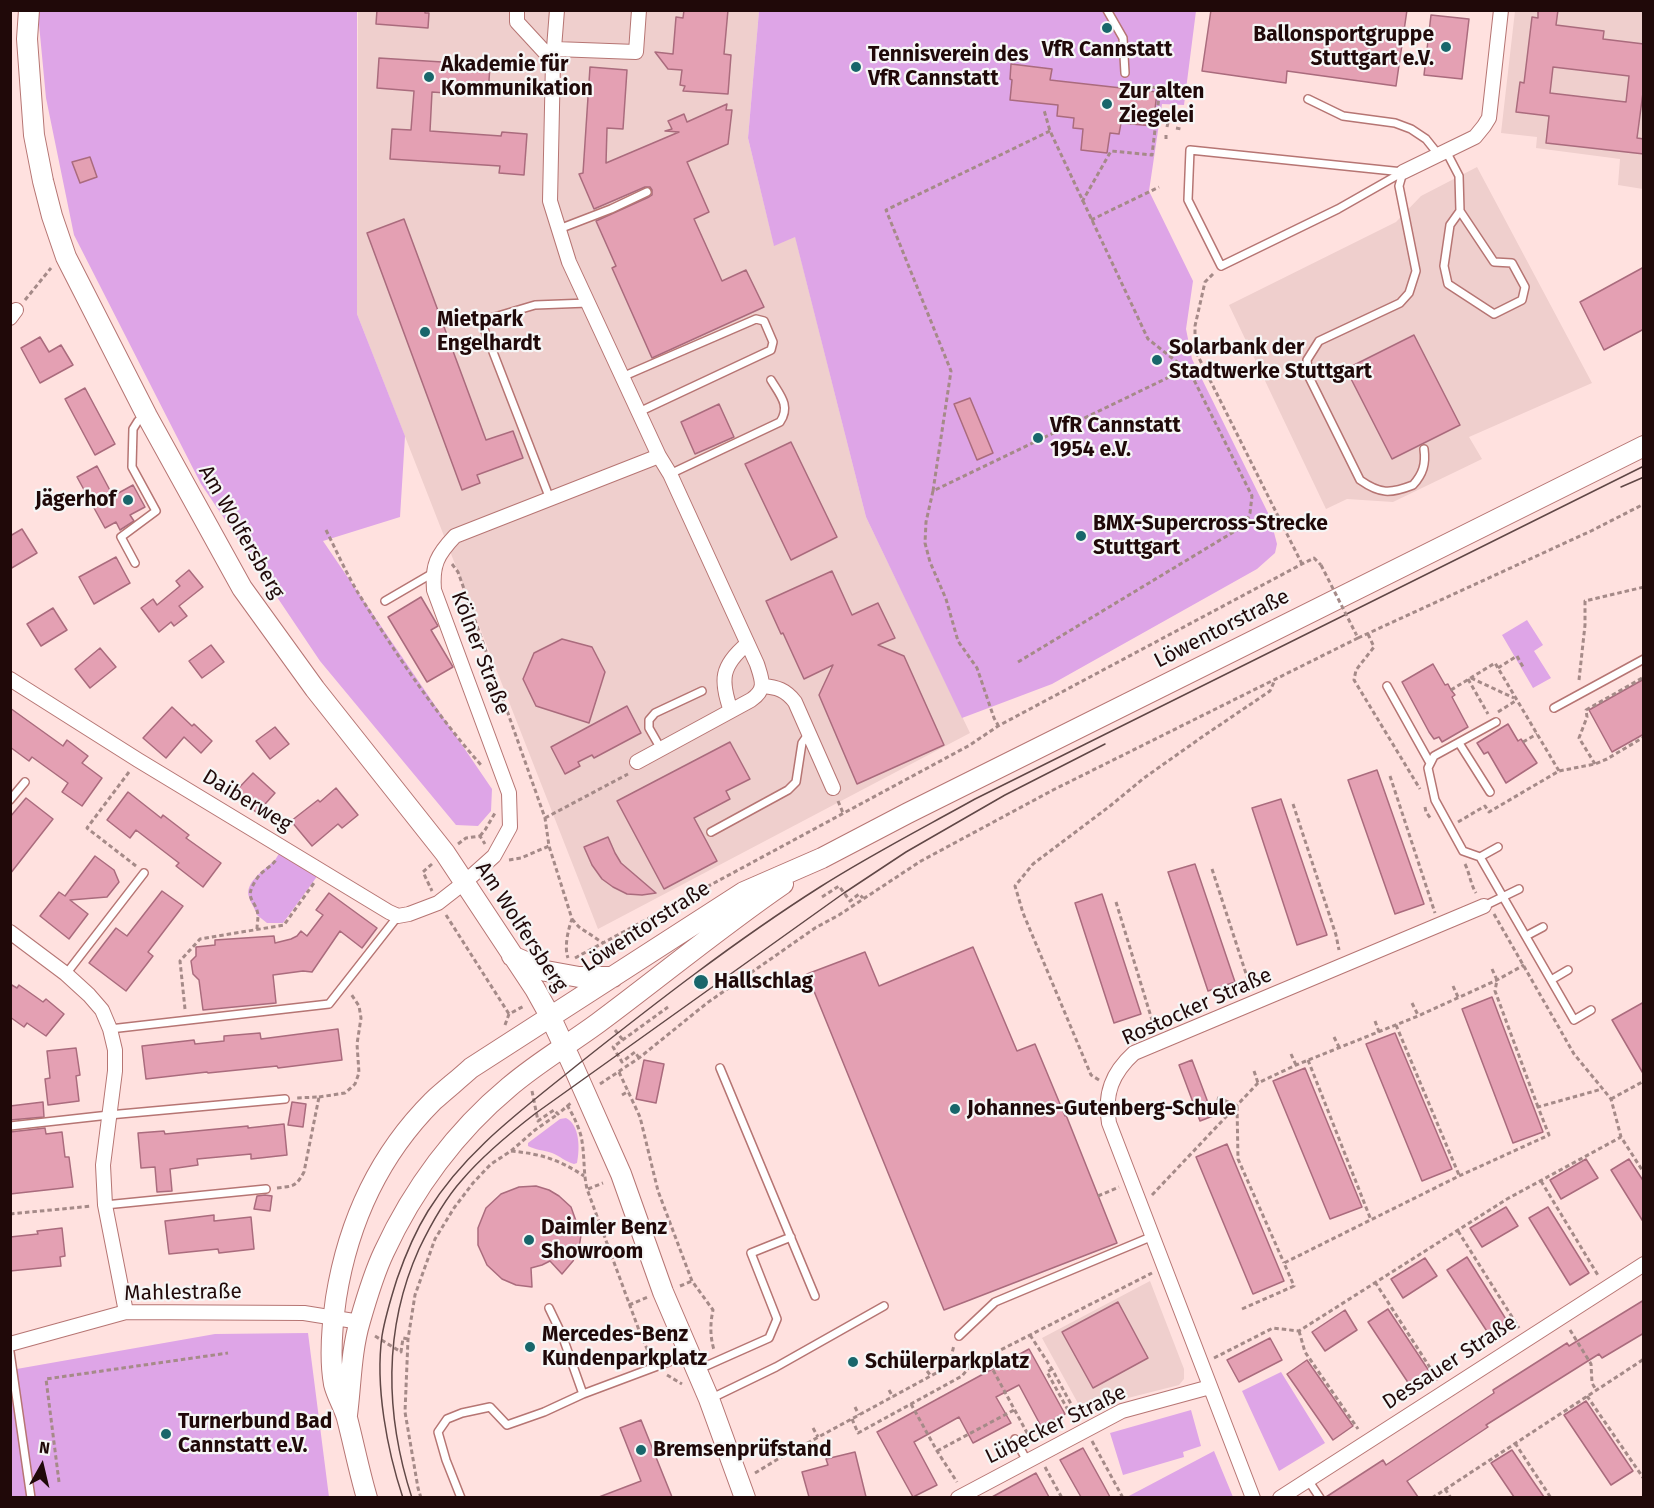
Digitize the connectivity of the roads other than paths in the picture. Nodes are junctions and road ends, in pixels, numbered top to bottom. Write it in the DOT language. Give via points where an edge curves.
graph roads {
  1 [pos="29,10"];
  2 [pos="517,10"];
  3 [pos="557,10"];
  4 [pos="639,10"];
  5 [pos="1107,10"];
  6 [pos="1501,10"];
  7 [pos="554,55"];
  8 [pos="1125,73"];
  9 [pos="1308,99"];
  10 [pos="1442,152"];
  11 [pos="1403,172"];
  12 [pos="646,192"];
  13 [pos="1460,212"];
  14 [pos="559,229"];
  15 [pos="588,303"];
  16 [pos="622,377"];
  17 [pos="771,380"];
  18 [pos="639,412"];
  19 [pos="147,416"];
  20 [pos="1644,446"];
  21 [pos="1424,449"];
  22 [pos="659,456"];
  23 [pos="670,474"];
  24 [pos="550,499"];
  25 [pos="135,563"];
  26 [pos="433,573"];
  27 [pos="385,601"];
  28 [pos="747,644"];
  29 [pos="1644,659"];
  30 [pos="10,679"];
  31 [pos="1387,686"];
  32 [pos="762,687"];
  33 [pos="702,691"];
  34 [pos="1554,708"];
  35 [pos="731,711"];
  36 [pos="1496,722"];
  37 [pos="808,733"];
  38 [pos="1459,742"];
  39 [pos="661,749"];
  40 [pos="637,762"];
  41 [pos="1430,763"];
  42 [pos="25,782"];
  43 [pos="833,788"];
  44 [pos="1490,792"];
  45 [pos="10,800"];
  46 [pos="711,832"];
  47 [pos="1498,847"];
  48 [pos="1480,857"];
  49 [pos="822,858"];
  50 [pos="144,873"];
  51 [pos="465,882"];
  52 [pos="1519,889"];
  53 [pos="1503,897"];
  54 [pos="1484,906"];
  55 [pos="398,916"];
  56 [pos="1543,927"];
  57 [pos="10,932"];
  58 [pos="1526,936"];
  59 [pos="512,956"];
  60 [pos="1568,970"];
  61 [pos="66,974"];
  62 [pos="613,977"];
  63 [pos="1551,980"];
  64 [pos="1591,1010"];
  65 [pos="550,1016"];
  66 [pos="110,1029"];
  67 [pos="564,1046"];
  68 [pos="720,1068"];
  69 [pos="285,1099"];
  70 [pos="109,1115"];
  71 [pos="10,1126"];
  72 [pos="266,1189"];
  73 [pos="105,1205"];
  74 [pos="1153,1236"];
  75 [pos="791,1237"];
  76 [pos="1644,1264"];
  77 [pos="815,1296"];
  78 [pos="884,1306"];
  79 [pos="549,1308"];
  80 [pos="126,1312"];
  81 [pos="333,1317"];
  82 [pos="360,1322"];
  83 [pos="959,1336"];
  84 [pos="10,1344"];
  85 [pos="10,1352"];
  86 [pos="693,1362"];
  87 [pos="1210,1387"];
  88 [pos="584,1394"];
  89 [pos="709,1399"];
  90 [pos="347,1417"];
  91 [pos="1015,1439"];
  92 [pos="1033,1458"];
  93 [pos="1308,1480"];
  94 [pos="742,1491"];
  95 [pos="959,1492"];
  96 [pos="31,1497"];
  97 [pos="368,1497"];
  98 [pos="461,1497"];
  99 [pos="1253,1497"];
  100 [pos="1280,1497"];
  101 [pos="1320,1497"];
  1 -- 19 [label="main road, Am Wolfersberg" via="27,39 34,135 52,216 66,257"];
  2 -- 7 [label="street" via="517,22"];
  3 -- 7 [label="street"];
  4 -- 7 [label="street" via="636,52"];
  5 -- 8 [label="lane" via="1123,38"];
  6 -- 10 [label="street" via="1489,118 1475,137"];
  7 -- 14 [label="street" via="550,201"];
  9 -- 10 [label="lane" via="1343,116 1411,129"];
  10 -- 11 [label="street"];
  10 -- 13 [label="lane" via="1459,176"];
  11 -- 11 [label="lane" via="1190,150 1188,200 1221,266 1338,209"];
  11 -- 21 [label="lane" via="1399,186 1416,271 1410,293 1400,303 1318,341 1307,360 1309,376 1360,480 1374,489 1390,491 1413,485 1424,470"];
  12 -- 14 [label="lane"];
  13 -- 13 [label="lane" via="1450,225 1444,266 1448,284 1494,314 1522,300 1525,287 1512,263 1494,262"];
  14 -- 15 [label="street"];
  15 -- 16 [label="street"];
  15 -- 24 [label="lane" via="535,305 481,321"];
  16 -- 18 [label="street"];
  16 -- 18 [label="lane" via="756,319 764,321 773,342 771,350"];
  17 -- 23 [label="lane" via="786,409 780,422"];
  18 -- 22 [label="street"];
  19 -- 25 [label="lane" via="133,429 132,466 156,511 121,537"];
  19 -- 51 [label="main road, Am Wolfersberg" via="242,588"];
  20 -- 49 [label="main road, Löwentorstraße"];
  22 -- 23 [label="street"];
  22 -- 24 [label="street"];
  23 -- 28 [label="street"];
  24 -- 26 [label="street, Kölner Straße" via="455,536 441,551"];
  26 -- 27 [label="lane"];
  26 -- 51 [label="street, Kölner Straße" via="434,590 509,793 510,827 494,856"];
  28 -- 32 [label="street"];
  28 -- 35 [label="street" via="728,664 723,682"];
  29 -- 34 [label="lane"];
  30 -- 55 [label="street, Daiberweg"];
  31 -- 41 [label="lane"];
  32 -- 35 [label="street" via="757,696"];
  32 -- 37 [label="street" via="789,694"];
  33 -- 39 [label="lane" via="655,713 649,720 649,728"];
  35 -- 39 [label="street"];
  36 -- 38 [label="lane"];
  37 -- 43 [label="street"];
  37 -- 46 [label="lane" via="802,743 796,782"];
  38 -- 41 [label="lane" via="1434,756"];
  38 -- 44 [label="lane"];
  39 -- 40 [label="street"];
  41 -- 48 [label="lane" via="1435,800 1463,850"];
  42 -- 45 [label="lane"];
  47 -- 48 [label="lane"];
  48 -- 53 [label="lane"];
  49 -- 62 [label="main road, Löwentorstraße" via="744,892"];
  49 -- 67 [label="main road, Löwentorstraße"];
  50 -- 61 [label="lane"];
  51 -- 55 [label="street" via="438,903"];
  51 -- 59 [label="main road, Am Wolfersberg"];
  52 -- 53 [label="lane"];
  53 -- 54 [label="lane"];
  53 -- 58 [label="lane"];
  54 -- 74 [label="street, Rostocker Straße" via="1134,1053 1123,1063 1111,1087 1109,1123"];
  55 -- 66 [label="lane" via="329,1004"];
  56 -- 58 [label="lane"];
  57 -- 61 [label="street"];
  58 -- 63 [label="lane"];
  59 -- 62 [label="main road" via="546,971 579,977"];
  59 -- 65 [label="main road, Am Wolfersberg"];
  60 -- 63 [label="lane"];
  61 -- 66 [label="street" via="102,1010"];
  62 -- 65 [label="main road, Löwentorstraße"];
  63 -- 64 [label="lane" via="1574,1020"];
  65 -- 67 [label="main road"];
  65 -- 81 [label="main road, Löwentorstraße" via="471,1068 404,1135 379,1173 354,1224"];
  66 -- 70 [label="street" via="115,1071"];
  67 -- 82 [label="main road, Löwentorstraße" via="494,1100 465,1128 420,1185 383,1253"];
  67 -- 86 [label="main road" via="621,1174"];
  68 -- 75 [label="lane"];
  69 -- 70 [label="lane"];
  70 -- 71 [label="lane"];
  70 -- 73 [label="street" via="103,1165"];
  72 -- 73 [label="lane"];
  73 -- 80 [label="street"];
  74 -- 83 [label="lane" via="996,1302"];
  74 -- 87 [label="street, Rostocker Straße"];
  75 -- 77 [label="lane"];
  75 -- 86 [label="lane" via="751,1253 777,1319 769,1338"];
  76 -- 93 [label="street, Dessauer Straße"];
  78 -- 89 [label="lane" via="776,1367"];
  79 -- 88 [label="lane"];
  80 -- 81 [label="street, Mahlestraße" via="304,1313"];
  80 -- 84 [label="street, Mahlestraße"];
  81 -- 82 [label="street, Mahlestraße"];
  81 -- 90 [label="main road, Löwentorstraße" via="334,1385"];
  82 -- 90 [label="main road, Löwentorstraße"];
  85 -- 96 [label="lane"];
  86 -- 88 [label="lane" via="656,1368"];
  86 -- 89 [label="main road"];
  87 -- 92 [label="street, Lübecker Straße" via="1122,1411"];
  87 -- 99 [label="street, Rostocker Straße"];
  88 -- 98 [label="lane" via="507,1425 490,1407 447,1419 438,1432"];
  89 -- 94 [label="main road"];
  90 -- 97 [label="main road, Löwentorstraße"];
  91 -- 92 [label="lane"];
  92 -- 95 [label="street, Lübecker Straße"];
  93 -- 100 [label="street, Dessauer Straße"];
  93 -- 101 [label="lane"];
}
